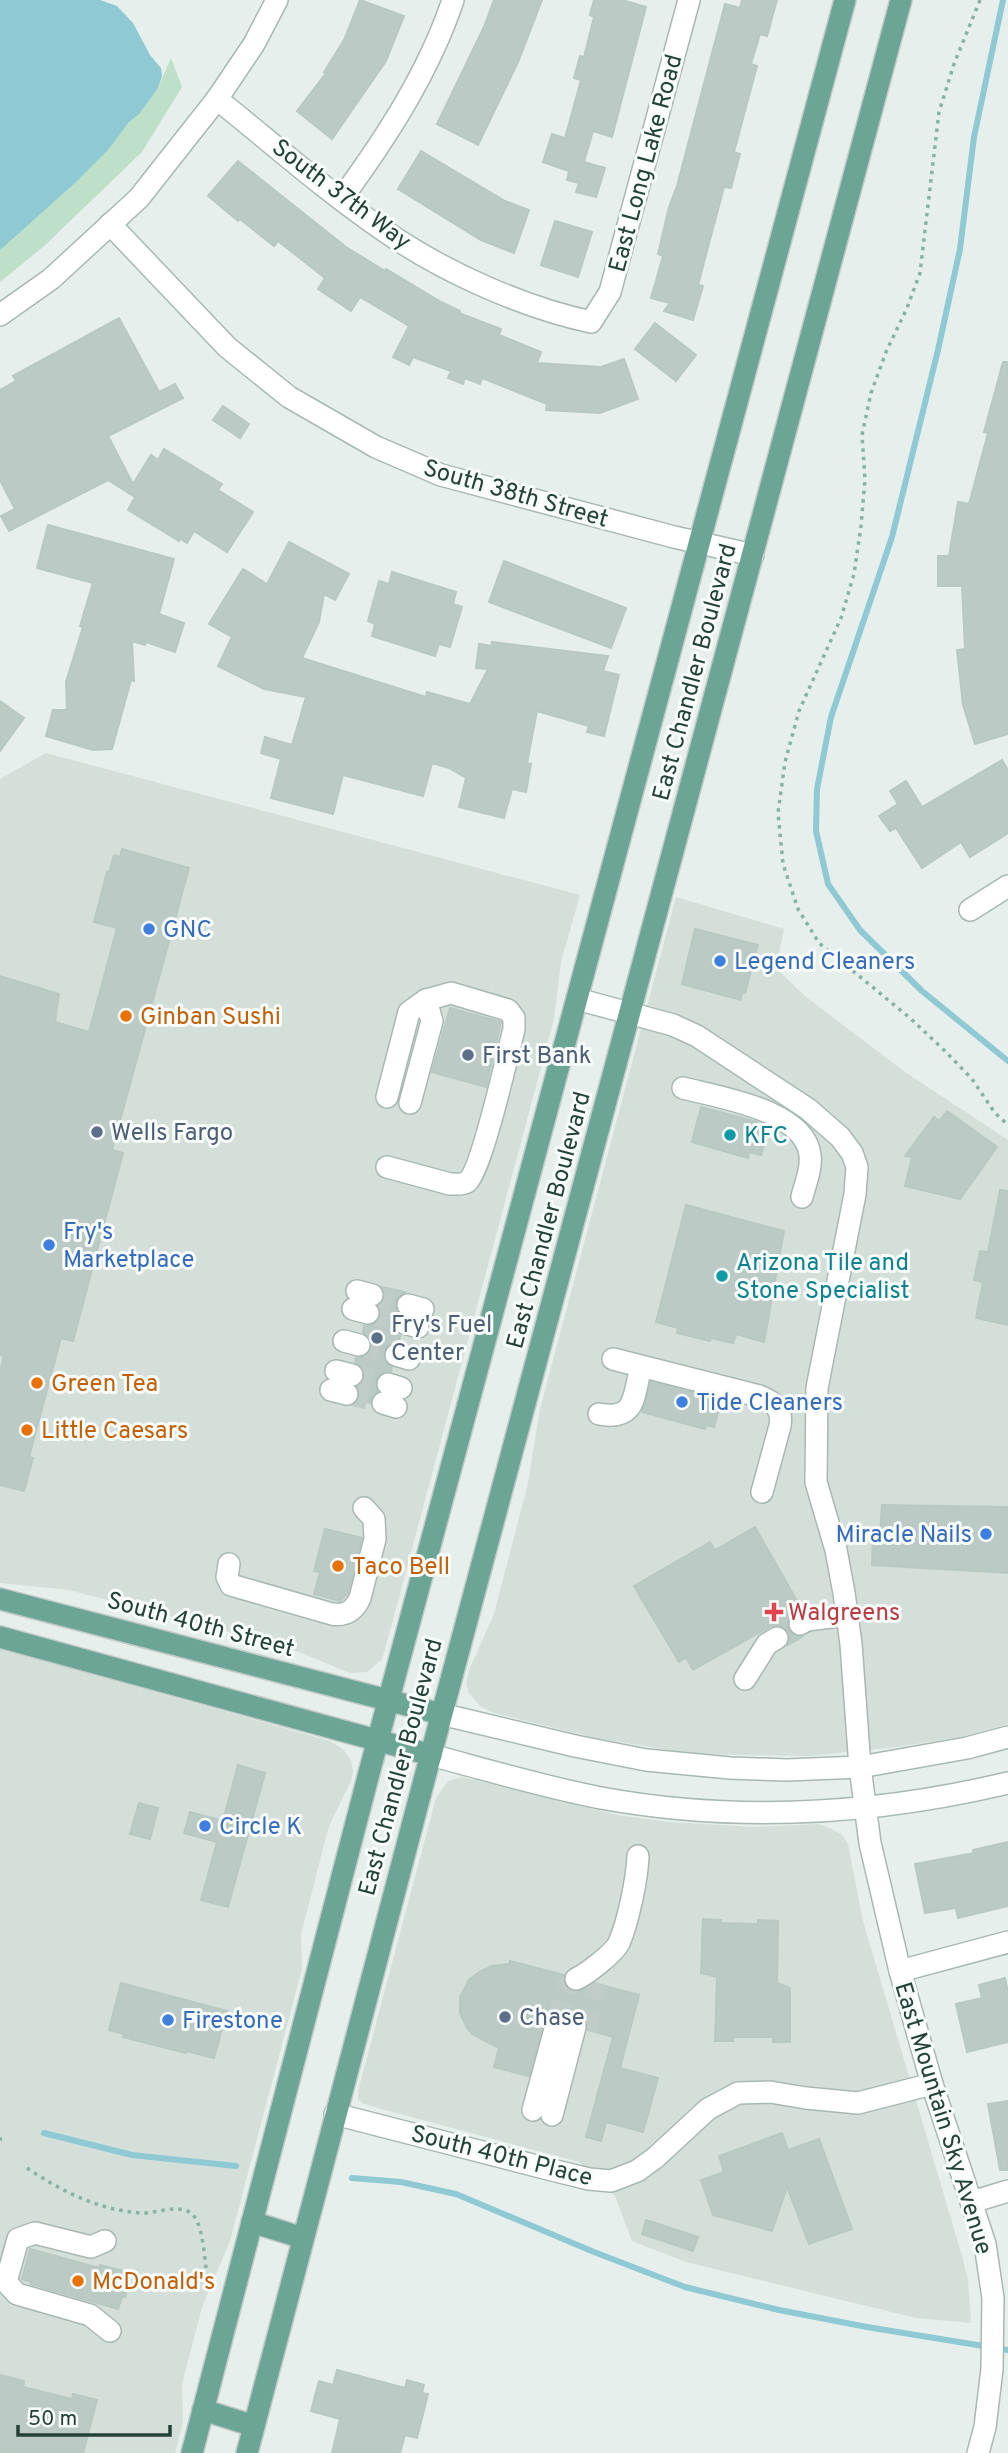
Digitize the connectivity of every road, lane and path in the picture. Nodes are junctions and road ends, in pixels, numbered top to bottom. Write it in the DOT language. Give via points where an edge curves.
graph roads {
  1 [pos="277,0"];
  2 [pos="453,0"];
  3 [pos="689,0"];
  4 [pos="845,0"];
  5 [pos="901,0"];
  6 [pos="980,0"];
  7 [pos="217,99"];
  8 [pos="342,198"];
  9 [pos="110,225"];
  10 [pos="0,316"];
  11 [pos="591,322"];
  12 [pos="698,543"];
  13 [pos="752,555"];
  14 [pos="1008,886"];
  15 [pos="970,910"];
  16 [pos="577,999"];
  17 [pos="631,1014"];
  18 [pos="683,1088"];
  19 [pos="398,1100"];
  20 [pos="1008,1125"];
  21 [pos="387,1167"];
  22 [pos="802,1198"];
  23 [pos="613,1359"];
  24 [pos="641,1367"];
  25 [pos="599,1414"];
  26 [pos="762,1492"];
  27 [pos="364,1508"];
  28 [pos="229,1563"];
  29 [pos="0,1599"];
  30 [pos="847,1615"];
  31 [pos="800,1624"];
  32 [pos="0,1637"];
  33 [pos="777,1638"];
  34 [pos="745,1679"];
  35 [pos="389,1700"];
  36 [pos="441,1713"];
  37 [pos="1008,1737"];
  38 [pos="379,1741"];
  39 [pos="431,1755"];
  40 [pos="861,1776"];
  41 [pos="1008,1783"];
  42 [pos="865,1808"];
  43 [pos="638,1856"];
  44 [pos="1008,1942"];
  45 [pos="900,1971"];
  46 [pos="587,1979"];
  47 [pos="571,2026"];
  48 [pos="932,2084"];
  49 [pos="335,2115"];
  50 [pos="27,2168"];
  51 [pos="1008,2191"];
  52 [pos="972,2202"];
  53 [pos="252,2222"];
  54 [pos="303,2238"];
  55 [pos="105,2241"];
  56 [pos="208,2283"];
  57 [pos="110,2331"];
  58 [pos="203,2410"];
  59 [pos="254,2426"];
  60 [pos="192,2453"];
  61 [pos="247,2453"];
  62 [pos="978,2453"];
  1 -- 7 [label="street"];
  2 -- 8 [label="street" via="408,99"];
  3 -- 11 [label="street, East Long Lake Road" via="610,292"];
  4 -- 12 [label="main road, East Chandler Boulevard"];
  5 -- 13 [label="main road, East Chandler Boulevard"];
  6 -- 20 [label="path" via="939,112 920,272 871,393 862,435 865,479 854,574 841,618 799,711 778,813 783,864 798,909 819,943 945,1051"];
  7 -- 8 [label="street, South 37th Way"];
  7 -- 9 [label="street" via="139,198"];
  8 -- 11 [label="street, South 37th Way" via="386,232 440,264 561,316"];
  9 -- 10 [label="street" via="51,279"];
  9 -- 12 [label="street, South 38th Street" via="227,347 289,397 376,447 441,475"];
  12 -- 13 [label="street, South 38th Street"];
  12 -- 16 [label="main road, East Chandler Boulevard"];
  13 -- 17 [label="main road, East Chandler Boulevard"];
  14 -- 15 [label="street"];
  16 -- 17 [label="street, East Mountain Sky Avenue"];
  16 -- 35 [label="main road, East Chandler Boulevard"];
  17 -- 30 [label="street, East Mountain Sky Avenue" via="673,1025 708,1042 796,1101 840,1137 852,1153 857,1167 855,1194 820,1369 816,1419 816,1482 836,1550"];
  17 -- 36 [label="main road, East Chandler Boulevard"];
  18 -- 22 [label="street" via="771,1113 802,1136 811,1158"];
  19 -- 21 [label="street" via="432,1021 426,1000 451,993 508,1010 514,1029 474,1172 467,1181 450,1184"];
  23 -- 24 [label="street"];
  24 -- 25 [label="street" via="629,1409 613,1417"];
  24 -- 26 [label="street" via="759,1396 778,1407 782,1416"];
  27 -- 28 [label="street" via="373,1519 375,1539 360,1598 351,1611 332,1614 231,1585"];
  29 -- 35 [label="main road, South 40th Street"];
  30 -- 31 [label="street"];
  30 -- 40 [label="street, East Mountain Sky Avenue"];
  32 -- 38 [label="main road"];
  33 -- 34 [label="street" via="767,1644"];
  35 -- 36 [label="main road, South 40th Street"];
  35 -- 38 [label="main road, East Chandler Boulevard"];
  36 -- 39 [label="main road, East Chandler Boulevard"];
  36 -- 40 [label="street" via="575,1746 674,1764"];
  37 -- 40 [label="street"];
  38 -- 39 [label="main road"];
  38 -- 53 [label="main road, East Chandler Boulevard"];
  39 -- 42 [label="street" via="589,1795 650,1805 795,1814"];
  39 -- 49 [label="main road, East Chandler Boulevard"];
  40 -- 42 [label="street, East Mountain Sky Avenue"];
  41 -- 42 [label="street"];
  42 -- 45 [label="street, East Mountain Sky Avenue"];
  43 -- 46 [label="street" via="637,1879 618,1945"];
  44 -- 45 [label="street"];
  45 -- 48 [label="street, East Mountain Sky Avenue"];
  47 -- 47 [label="street" via="547,2114"];
  48 -- 49 [label="street, South 40th Place" via="858,2103 770,2092 738,2093 708,2109 637,2171 611,2181"];
  48 -- 52 [label="street, East Mountain Sky Avenue"];
  49 -- 54 [label="main road, East Chandler Boulevard"];
  50 -- 56 [label="path" via="72,2196 109,2208 190,2213 200,2229"];
  51 -- 52 [label="street"];
  52 -- 62 [label="street, East Mountain Sky Avenue" via="985,2244 994,2326 985,2427"];
  53 -- 54 [label="main road"];
  53 -- 58 [label="main road, East Chandler Boulevard"];
  54 -- 59 [label="main road, East Chandler Boulevard"];
  55 -- 57 [label="street" via="91,2247 35,2233 18,2239 6,2282 17,2294 90,2315"];
  58 -- 59 [label="main road"];
  58 -- 60 [label="main road, East Chandler Boulevard"];
  59 -- 61 [label="main road, East Chandler Boulevard"];
}
